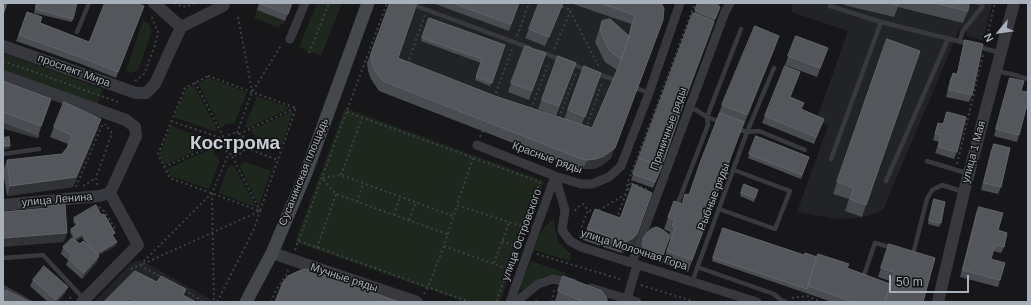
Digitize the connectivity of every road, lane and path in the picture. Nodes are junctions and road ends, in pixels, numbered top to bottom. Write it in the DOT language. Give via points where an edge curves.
graph roads {
  1 [pos="89,3"];
  2 [pos="174,3"];
  3 [pos="195,3"];
  4 [pos="305,3"];
  5 [pos="329,3"];
  6 [pos="368,3"];
  7 [pos="386,3"];
  8 [pos="408,3"];
  9 [pos="529,3"];
  10 [pos="680,3"];
  11 [pos="695,3"];
  12 [pos="730,3"];
  13 [pos="831,3"];
  14 [pos="983,3"];
  15 [pos="995,3"];
  16 [pos="1014,3"];
  17 [pos="224,5"];
  18 [pos="559,5"];
  19 [pos="158,6"];
  20 [pos="427,10"];
  21 [pos="238,17"];
  22 [pos="882,22"];
  23 [pos="180,27"];
  24 [pos="741,29"];
  25 [pos="78,32"];
  26 [pos="290,39"];
  27 [pos="948,39"];
  28 [pos="959,42"];
  29 [pos="515,43"];
  30 [pos="282,44"];
  31 [pos="3,46"];
  32 [pos="984,48"];
  33 [pos="309,53"];
  34 [pos="1000,53"];
  35 [pos="3,61"];
  36 [pos="415,65"];
  37 [pos="579,67"];
  38 [pos="774,68"];
  39 [pos="996,71"];
  40 [pos="3,76"];
  41 [pos="604,76"];
  42 [pos="1028,79"];
  43 [pos="132,82"];
  44 [pos="196,82"];
  45 [pos="625,84"];
  46 [pos="630,86"];
  47 [pos="252,92"];
  48 [pos="649,92"];
  49 [pos="493,101"];
  50 [pos="118,102"];
  51 [pos="296,108"];
  52 [pos="689,108"];
  53 [pos="347,112"];
  54 [pos="707,117"];
  55 [pos="105,118"];
  56 [pos="362,118"];
  57 [pos="171,121"];
  58 [pos="558,121"];
  59 [pos="485,124"];
  60 [pos="3,126"];
  61 [pos="585,132"];
  62 [pos="747,132"];
  63 [pos="238,133"];
  64 [pos="37,136"];
  65 [pos="225,140"];
  66 [pos="477,145"];
  67 [pos="245,148"];
  68 [pos="39,149"];
  69 [pos="805,150"];
  70 [pos="230,153"];
  71 [pos="3,154"];
  72 [pos="473,158"];
  73 [pos="831,159"];
  74 [pos="278,160"];
  75 [pos="927,161"];
  76 [pos="164,168"];
  77 [pos="734,170"];
  78 [pos="956,170"];
  79 [pos="969,174"];
  80 [pos="341,175"];
  81 [pos="556,176"];
  82 [pos="322,178"];
  83 [pos="886,181"];
  84 [pos="629,182"];
  85 [pos="364,184"];
  86 [pos="75,191"];
  87 [pos="651,191"];
  88 [pos="964,192"];
  89 [pos="212,194"];
  90 [pos="336,194"];
  91 [pos="626,194"];
  92 [pos="400,197"];
  93 [pos="101,201"];
  94 [pos="357,202"];
  95 [pos="416,202"];
  96 [pos="3,205"];
  97 [pos="457,205"];
  98 [pos="676,208"];
  99 [pos="719,209"];
  100 [pos="588,210"];
  101 [pos="260,211"];
  102 [pos="596,212"];
  103 [pos="574,213"];
  104 [pos="603,213"];
  105 [pos="394,215"];
  106 [pos="610,215"];
  107 [pos="453,216"];
  108 [pos="409,220"];
  109 [pos="509,222"];
  110 [pos="524,227"];
  111 [pos="581,228"];
  112 [pos="213,233"];
  113 [pos="447,234"];
  114 [pos="119,235"];
  115 [pos="502,241"];
  116 [pos="299,242"];
  117 [pos="444,246"];
  118 [pos="516,246"];
  119 [pos="317,248"];
  120 [pos="898,250"];
  121 [pos="529,251"];
  122 [pos="905,252"];
  123 [pos="272,253"];
  124 [pos="126,257"];
  125 [pos="3,258"];
  126 [pos="292,260"];
  127 [pos="494,263"];
  128 [pos="632,264"];
  129 [pos="140,265"];
  130 [pos="697,267"];
  131 [pos="508,268"];
  132 [pos="864,276"];
  133 [pos="163,278"];
  134 [pos="692,282"];
  135 [pos="632,283"];
  136 [pos="3,287"];
  137 [pos="428,287"];
  138 [pos="180,288"];
  139 [pos="555,288"];
  140 [pos="81,298"];
  141 [pos="811,298"];
  142 [pos="627,299"];
  143 [pos="419,300"];
  144 [pos="784,301"];
  145 [pos="30,302"];
  146 [pos="66,302"];
  147 [pos="204,302"];
  148 [pos="216,302"];
  149 [pos="246,302"];
  150 [pos="271,302"];
  151 [pos="470,302"];
  152 [pos="496,302"];
  153 [pos="510,302"];
  154 [pos="516,302"];
  155 [pos="552,302"];
  156 [pos="638,302"];
  157 [pos="695,302"];
  158 [pos="757,302"];
  159 [pos="809,302"];
  160 [pos="822,302"];
  161 [pos="938,302"];
  1 -- 25 [label="lane"];
  2 -- 3 [label="path" via="180,7"];
  4 -- 26 [label="street"];
  5 -- 33 [label="path"];
  6 -- 123 [label="main road, Сусанинская площадь" via="306,172"];
  7 -- 53 [label="path"];
  8 -- 20 [label="lane"];
  9 -- 29 [label="path"];
  10 -- 48 [label="street"];
  11 -- 84 [label="path"];
  12 -- 52 [label="street, Пряничные ряды"];
  13 -- 22 [label="lane" via="830,6"];
  14 -- 28 [label="lane" via="963,31"];
  15 -- 32 [label="path"];
  16 -- 34 [label="street, улица 1 Мая"];
  17 -- 23 [label="street"];
  18 -- 41 [label="path" via="571,11"];
  19 -- 23 [label="street"];
  19 -- 43 [label="path" via="152,18 158,32 154,48 144,74"];
  20 -- 29 [label="lane"];
  20 -- 36 [label="path" via="408,62"];
  21 -- 47 [label="path"];
  22 -- 27 [label="lane"];
  22 -- 73 [label="lane"];
  23 -- 31 [label="street, проспект Мира" via="155,84 146,92 136,93"];
  24 -- 54 [label="lane"];
  27 -- 28 [label="lane"];
  27 -- 83 [label="lane"];
  28 -- 32 [label="lane"];
  29 -- 37 [label="lane"];
  29 -- 49 [label="path"];
  30 -- 47 [label="path"];
  32 -- 34 [label="lane"];
  32 -- 78 [label="path"];
  34 -- 39 [label="street, улица 1 Мая"];
  35 -- 50 [label="path"];
  37 -- 41 [label="lane"];
  37 -- 58 [label="path"];
  38 -- 62 [label="lane, Рыбные ряды"];
  39 -- 42 [label="lane"];
  39 -- 79 [label="street, улица 1 Мая"];
  40 -- 55 [label="street"];
  41 -- 45 [label="lane"];
  41 -- 61 [label="path"];
  44 -- 47 [label="path" via="208,76"];
  44 -- 57 [label="path" via="185,88"];
  44 -- 65 [label="path"];
  46 -- 48 [label="lane"];
  47 -- 51 [label="path"];
  47 -- 63 [label="path"];
  48 -- 81 [label="street, Красные ряды" via="621,166 609,177 592,184 581,184"];
  51 -- 63 [label="path"];
  51 -- 74 [label="path"];
  52 -- 54 [label="lane"];
  52 -- 128 [label="street, Пряничные ряды"];
  53 -- 56 [label="path"];
  53 -- 82 [label="path"];
  54 -- 62 [label="lane"];
  54 -- 98 [label="lane" via="708,125"];
  55 -- 86 [label="path"];
  55 -- 93 [label="path" via="112,133 96,178"];
  55 -- 93 [label="street" via="126,120 135,127 136,136"];
  56 -- 72 [label="path"];
  56 -- 80 [label="path"];
  57 -- 65 [label="path"];
  57 -- 76 [label="path" via="158,154"];
  59 -- 66 [label="path"];
  60 -- 64 [label="lane"];
  62 -- 69 [label="lane" via="758,131"];
  62 -- 77 [label="lane, Рыбные ряды"];
  63 -- 65 [label="path" via="228,135"];
  63 -- 67 [label="path" via="244,137"];
  65 -- 70 [label="path" via="226,151"];
  65 -- 76 [label="path"];
  66 -- 72 [label="path"];
  66 -- 81 [label="street, Красные ряды"];
  67 -- 70 [label="path" via="237,155"];
  67 -- 74 [label="path"];
  68 -- 71 [label="lane"];
  70 -- 89 [label="path"];
  70 -- 101 [label="path"];
  72 -- 97 [label="path"];
  72 -- 110 [label="path" via="540,182"];
  74 -- 101 [label="path"];
  75 -- 78 [label="lane"];
  76 -- 89 [label="path" via="170,178"];
  77 -- 99 [label="lane, Рыбные ряды"];
  77 -- 99 [label="lane" via="790,191 775,229"];
  78 -- 79 [label="lane"];
  79 -- 88 [label="street, улица 1 Мая"];
  80 -- 82 [label="path"];
  80 -- 85 [label="path"];
  81 -- 121 [label="street, улица Островского"];
  81 -- 128 [label="street, улица Молочная Гора" via="565,210 562,230 570,241"];
  82 -- 90 [label="path"];
  82 -- 116 [label="path"];
  84 -- 87 [label="path"];
  84 -- 91 [label="path"];
  85 -- 92 [label="path"];
  85 -- 94 [label="path"];
  88 -- 122 [label="lane" via="942,185 932,190 927,199 913,254"];
  88 -- 161 [label="street, улица 1 Мая"];
  89 -- 101 [label="path"];
  89 -- 112 [label="path"];
  89 -- 129 [label="path"];
  90 -- 94 [label="path"];
  90 -- 119 [label="path"];
  91 -- 102 [label="path"];
  91 -- 106 [label="path" via="617,217"];
  92 -- 95 [label="path"];
  92 -- 105 [label="path"];
  93 -- 96 [label="street, улица Ленина"];
  93 -- 114 [label="path" via="104,211"];
  93 -- 124 [label="street" via="138,245"];
  94 -- 105 [label="path"];
  95 -- 107 [label="path"];
  95 -- 108 [label="path"];
  97 -- 107 [label="path"];
  97 -- 109 [label="path"];
  99 -- 130 [label="lane, Рыбные ряды"];
  100 -- 102 [label="path"];
  100 -- 103 [label="path" via="583,204"];
  100 -- 111 [label="path"];
  101 -- 112 [label="path"];
  101 -- 148 [label="path" via="254,229"];
  102 -- 104 [label="path"];
  105 -- 108 [label="path"];
  107 -- 113 [label="path"];
  108 -- 113 [label="path"];
  109 -- 110 [label="path"];
  109 -- 115 [label="path"];
  110 -- 118 [label="path"];
  112 -- 129 [label="path"];
  112 -- 148 [label="path"];
  113 -- 117 [label="path"];
  115 -- 118 [label="path"];
  115 -- 127 [label="path"];
  116 -- 119 [label="path"];
  116 -- 126 [label="path"];
  117 -- 127 [label="path"];
  117 -- 137 [label="path"];
  118 -- 121 [label="path"];
  118 -- 131 [label="path"];
  119 -- 137 [label="path"];
  120 -- 132 [label="lane" via="875,243"];
  121 -- 135 [label="path"];
  121 -- 153 [label="street, улица Островского"];
  123 -- 126 [label="street, Мучные ряды"];
  123 -- 149 [label="main road, Сусанинская площадь"];
  124 -- 129 [label="path" via="130,269"];
  124 -- 140 [label="street"];
  125 -- 140 [label="lane" via="43,255"];
  126 -- 143 [label="street, Мучные ряды"];
  126 -- 150 [label="path"];
  127 -- 131 [label="path"];
  128 -- 134 [label="street, улица Молочная Гора"];
  128 -- 135 [label="street, Пряничные ряды"];
  129 -- 133 [label="path"];
  130 -- 134 [label="lane, Рыбные ряды"];
  130 -- 144 [label="lane" via="774,294"];
  131 -- 152 [label="path"];
  134 -- 158 [label="street, улица Молочная Гора"];
  135 -- 142 [label="street, Пряничные ряды"];
  135 -- 157 [label="path"];
  136 -- 145 [label="lane"];
  137 -- 143 [label="path"];
  137 -- 151 [label="path"];
  138 -- 147 [label="path"];
  139 -- 155 [label="path"];
  140 -- 146 [label="path"];
  141 -- 144 [label="path" via="807,296"];
  141 -- 159 [label="path"];
  141 -- 160 [label="path"];
  142 -- 154 [label="street" via="552,279 538,284"];
  142 -- 156 [label="street"];
}
